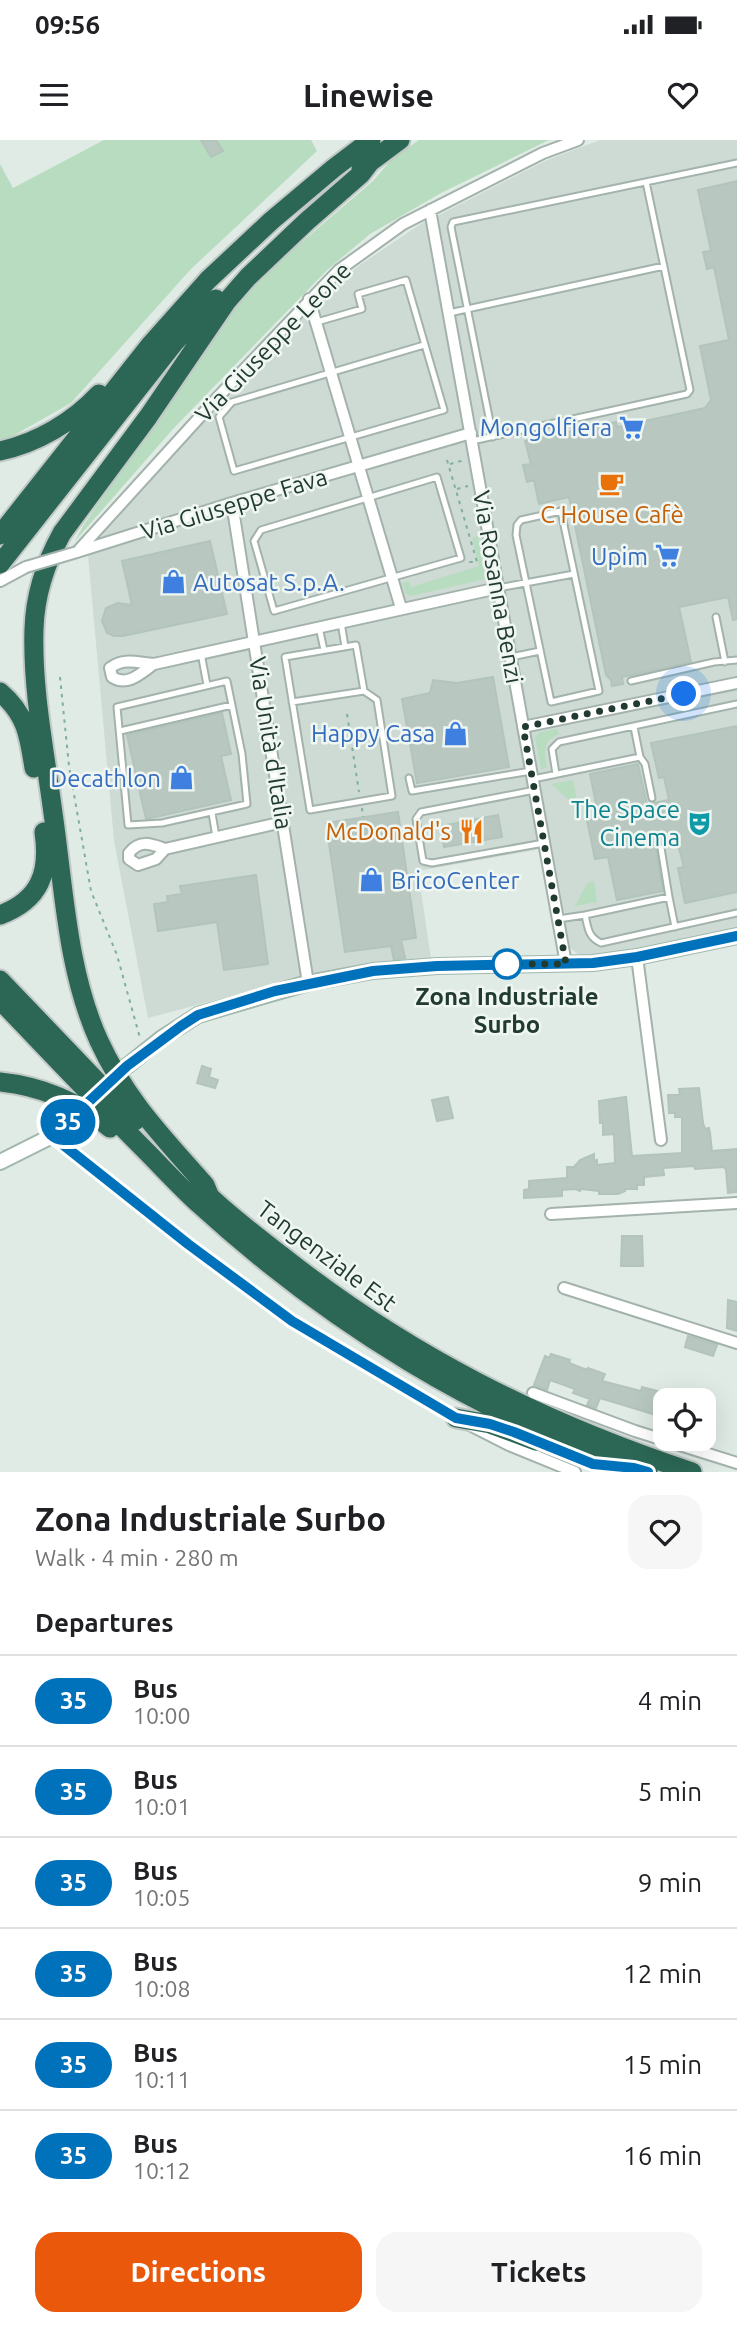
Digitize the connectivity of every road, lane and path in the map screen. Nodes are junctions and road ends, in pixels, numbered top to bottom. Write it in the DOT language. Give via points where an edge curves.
graph roads {
  1 [pos="371,140"];
  2 [pos="400,140"];
  3 [pos="578,140"];
  4 [pos="371,161"];
  5 [pos="737,163"];
  6 [pos="646,182"];
  7 [pos="430,210"];
  8 [pos="664,267"];
  9 [pos="208,280"];
  10 [pos="309,299"];
  11 [pos="466,309"];
  12 [pos="449,313"];
  13 [pos="317,322"];
  14 [pos="424,345"];
  15 [pos="331,372"];
  16 [pos="351,437"];
  17 [pos="471,437"];
  18 [pos="493,437"];
  19 [pos="0,451"];
  20 [pos="447,460"];
  21 [pos="466,460"];
  22 [pos="448,464"];
  23 [pos="360,466"];
  24 [pos="470,485"];
  25 [pos="456,489"];
  26 [pos="369,497"];
  27 [pos="232,503"];
  28 [pos="0,535"];
  29 [pos="77,552"];
  30 [pos="461,558"];
  31 [pos="0,564"];
  32 [pos="575,573"];
  33 [pos="393,579"];
  34 [pos="0,581"];
  35 [pos="525,584"];
  36 [pos="498,588"];
  37 [pos="401,608"];
  38 [pos="716,617"];
  39 [pos="341,622"];
  40 [pos="319,626"];
  41 [pos="255,641"];
  42 [pos="345,647"];
  43 [pos="324,650"];
  44 [pos="540,651"];
  45 [pos="201,653"];
  46 [pos="510,657"];
  47 [pos="737,660"];
  48 [pos="725,662"];
  49 [pos="154,664"];
  50 [pos="60,677"];
  51 [pos="631,681"];
  52 [pos="737,682"];
  53 [pos="207,685"];
  54 [pos="364,691"];
  55 [pos="0,692"];
  56 [pos="292,702"];
  57 [pos="737,704"];
  58 [pos="232,705"];
  59 [pos="347,714"];
  60 [pos="523,727"];
  61 [pos="634,727"];
  62 [pos="120,731"];
  63 [pos="640,757"];
  64 [pos="556,774"];
  65 [pos="409,778"];
  66 [pos="533,780"];
  67 [pos="652,798"];
  68 [pos="360,801"];
  69 [pos="212,813"];
  70 [pos="363,817"];
  71 [pos="283,822"];
  72 [pos="216,838"];
  73 [pos="544,843"];
  74 [pos="661,848"];
  75 [pos="165,849"];
  76 [pos="669,897"];
  77 [pos="737,914"];
  78 [pos="0,915"];
  79 [pos="585,915"];
  80 [pos="558,919"];
  81 [pos="676,927"];
  82 [pos="737,936"];
  83 [pos="637,957"];
  84 [pos="566,964"];
  85 [pos="0,980"];
  86 [pos="308,983"];
  87 [pos="0,1000"];
  88 [pos="144,1052"];
  89 [pos="127,1066"];
  90 [pos="0,1082"];
  91 [pos="76,1115"];
  92 [pos="52,1136"];
  93 [pos="661,1140"];
  94 [pos="0,1162"];
  95 [pos="204,1200"];
  96 [pos="737,1203"];
  97 [pos="551,1214"];
  98 [pos="565,1288"];
  99 [pos="737,1343"];
  100 [pos="533,1393"];
  101 [pos="456,1418"];
  102 [pos="737,1463"];
  103 [pos="641,1470"];
  104 [pos="575,1472"];
  105 [pos="692,1472"];
  1 -- 9 [label="highway" via="281,212"];
  2 -- 4 [label="highway"];
  3 -- 7 [label="street, Via Giuseppe Leone"];
  4 -- 31 [label="highway" via="286,231 174,344"];
  4 -- 95 [label="highway" via="227,301 62,533 36,604 34,656 42,730 71,939 85,1004 124,1089 205,1185"];
  5 -- 6 [label="lane"];
  6 -- 8 [label="lane"];
  6 -- 11 [label="lane" via="453,222"];
  7 -- 10 [label="street, Via Giuseppe Leone" via="368,247"];
  7 -- 12 [label="street, Via Rosanna Benzi"];
  8 -- 11 [label="lane"];
  8 -- 18 [label="lane" via="690,390 687,394"];
  9 -- 19 [label="highway" via="190,292 91,403 57,429"];
  9 -- 28 [label="highway" via="151,344"];
  10 -- 13 [label="street"];
  10 -- 29 [label="street, Via Giuseppe Leone"];
  11 -- 12 [label="lane"];
  11 -- 18 [label="lane"];
  12 -- 17 [label="street, Via Rosanna Benzi"];
  13 -- 14 [label="lane" via="362,309 358,294 406,280"];
  13 -- 15 [label="street"];
  14 -- 15 [label="lane"];
  14 -- 16 [label="lane" via="444,410"];
  15 -- 16 [label="street"];
  15 -- 16 [label="lane" via="232,402 219,416 234,471"];
  16 -- 23 [label="street"];
  17 -- 18 [label="lane"];
  17 -- 23 [label="street, Via Giuseppe Fava"];
  17 -- 36 [label="street, Via Rosanna Benzi"];
  20 -- 22 [label="path"];
  21 -- 22 [label="path"];
  22 -- 25 [label="path"];
  23 -- 26 [label="street"];
  23 -- 27 [label="street, Via Giuseppe Fava"];
  24 -- 25 [label="path"];
  25 -- 30 [label="path" via="477,562 470,564"];
  26 -- 30 [label="lane" via="437,477"];
  26 -- 33 [label="street"];
  26 -- 33 [label="lane" via="264,528 257,534 254,541 274,611"];
  27 -- 29 [label="street, Via Giuseppe Fava"];
  27 -- 41 [label="street, Via Unità d'Italia"];
  29 -- 34 [label="street, Via Giuseppe Fava, bridge" via="26,567"];
  30 -- 33 [label="lane"];
  32 -- 35 [label="lane"];
  32 -- 35 [label="lane" via="561,511 517,525"];
  32 -- 44 [label="lane" via="599,691 551,702"];
  33 -- 37 [label="street"];
  35 -- 36 [label="lane"];
  35 -- 44 [label="lane"];
  36 -- 37 [label="street"];
  36 -- 46 [label="street, Via Rosanna Benzi"];
  37 -- 39 [label="street"];
  38 -- 48 [label="lane"];
  39 -- 40 [label="street"];
  39 -- 42 [label="lane"];
  40 -- 41 [label="street"];
  40 -- 43 [label="lane"];
  41 -- 45 [label="street"];
  41 -- 71 [label="street, Via Unità d'Italia"];
  42 -- 43 [label="lane"];
  42 -- 54 [label="lane" via="356,645"];
  43 -- 56 [label="lane" via="285,657"];
  44 -- 46 [label="lane"];
  45 -- 49 [label="street"];
  45 -- 53 [label="lane"];
  46 -- 60 [label="street, Via Rosanna Benzi"];
  47 -- 48 [label="lane"];
  48 -- 51 [label="lane"];
  50 -- 88 [label="path" via="69,766 91,891 117,955"];
  52 -- 60 [label="street"];
  53 -- 58 [label="lane" via="227,681"];
  53 -- 62 [label="lane" via="117,707"];
  54 -- 56 [label="lane"];
  54 -- 68 [label="lane" via="377,700 393,796"];
  55 -- 78 [label="highway" via="12,701 27,730 46,847 41,881 31,897"];
  56 -- 68 [label="lane" via="310,810"];
  57 -- 61 [label="lane"];
  58 -- 62 [label="lane"];
  58 -- 69 [label="lane" via="247,804"];
  59 -- 68 [label="path"];
  60 -- 66 [label="street, Via Rosanna Benzi"];
  61 -- 63 [label="lane"];
  61 -- 64 [label="lane" via="559,742 552,749"];
  62 -- 69 [label="lane" via="128,825"];
  63 -- 64 [label="lane"];
  63 -- 67 [label="lane"];
  64 -- 66 [label="lane"];
  65 -- 66 [label="lane" via="412,791"];
  66 -- 73 [label="street, Via Rosanna Benzi"];
  66 -- 73 [label="lane" via="421,812 416,819 423,861"];
  68 -- 70 [label="path"];
  69 -- 72 [label="lane"];
  71 -- 72 [label="street"];
  71 -- 86 [label="street, Via Unità d'Italia"];
  72 -- 75 [label="street"];
  73 -- 80 [label="street, Via Rosanna Benzi"];
  74 -- 76 [label="lane"];
  76 -- 79 [label="lane"];
  76 -- 81 [label="lane"];
  77 -- 81 [label="lane"];
  79 -- 80 [label="lane"];
  79 -- 81 [label="lane" via="589,934 601,943"];
  80 -- 84 [label="street, Via Rosanna Benzi"];
  82 -- 83 [label="street"];
  83 -- 84 [label="street"];
  83 -- 93 [label="street"];
  84 -- 86 [label="street" via="437,966"];
  85 -- 95 [label="highway, Tangenziale Est"];
  86 -- 88 [label="street" via="198,1015"];
  87 -- 95 [label="highway, Tangenziale Est" via="75,1079"];
  88 -- 89 [label="street"];
  90 -- 95 [label="highway" via="51,1093 91,1114 171,1185"];
  91 -- 92 [label="street"];
  92 -- 94 [label="street"];
  92 -- 101 [label="street" via="292,1321"];
  95 -- 103 [label="highway, Tangenziale Est" via="296,1284 372,1339 484,1403"];
  95 -- 105 [label="highway, Tangenziale Est" via="349,1306 457,1373 582,1432"];
  96 -- 97 [label="street"];
  98 -- 99 [label="street"];
  100 -- 102 [label="street"];
  101 -- 103 [label="highway" via="514,1432 593,1464"];
  101 -- 104 [label="street"];
}
